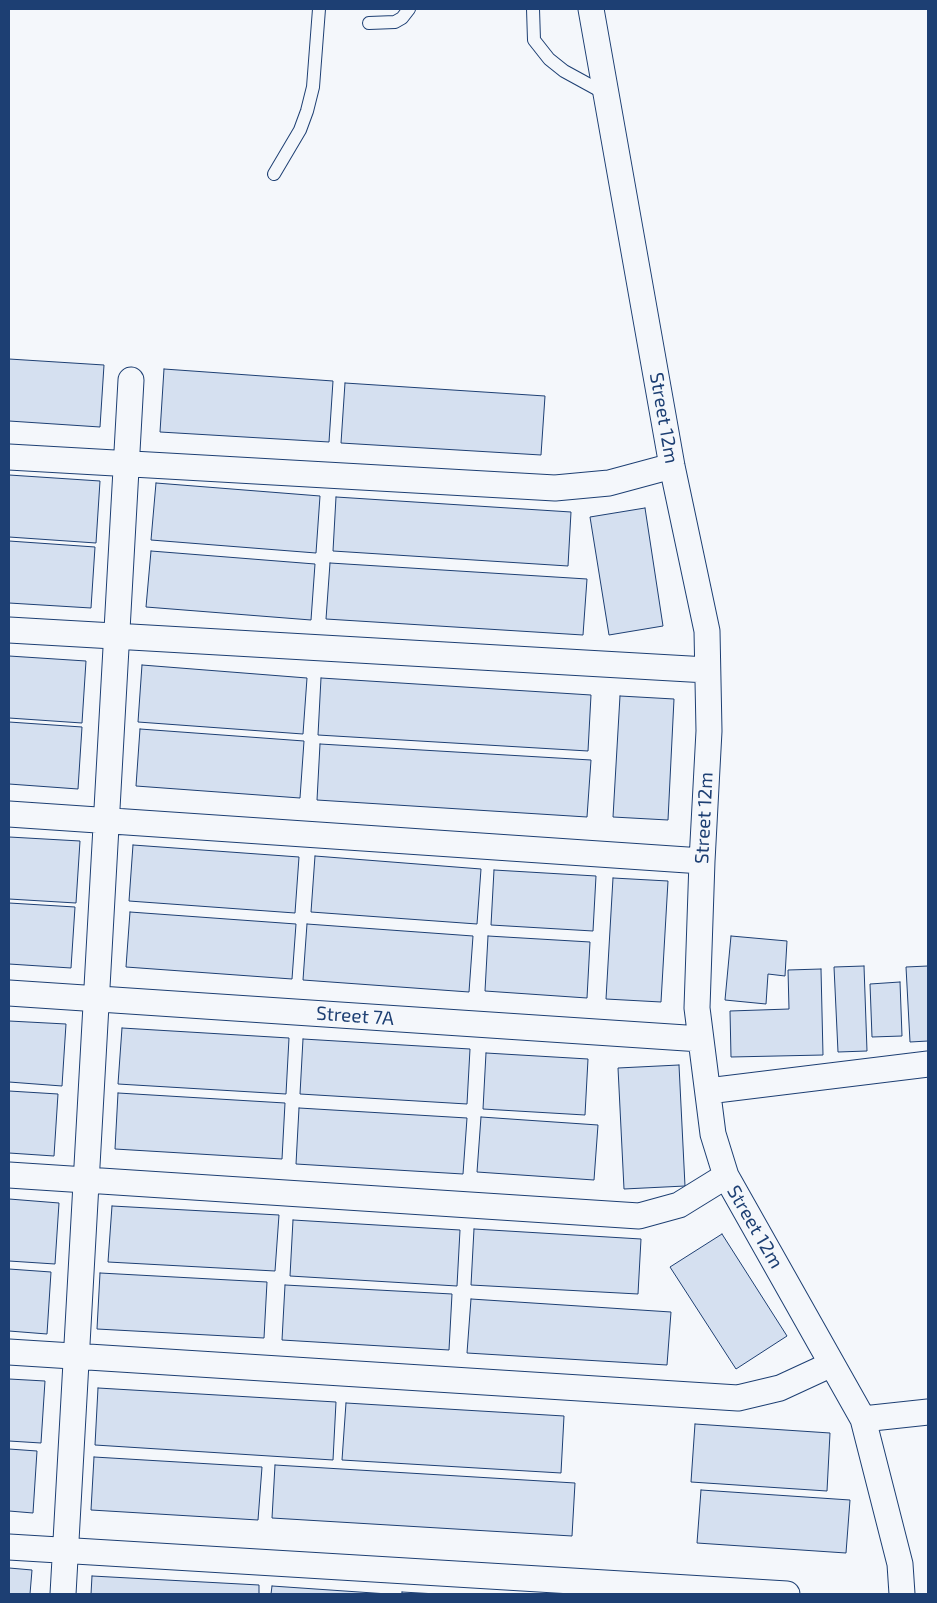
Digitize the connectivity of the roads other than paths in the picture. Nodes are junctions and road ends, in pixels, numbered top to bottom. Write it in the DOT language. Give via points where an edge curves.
graph roads {
  1 [pos="319,9"];
  2 [pos="409,9"];
  3 [pos="533,9"];
  4 [pos="591,9"];
  5 [pos="368,23"];
  6 [pos="606,95"];
  7 [pos="274,174"];
  8 [pos="131,380"];
  9 [pos="9,457"];
  10 [pos="126,464"];
  11 [pos="672,466"];
  12 [pos="9,630"];
  13 [pos="117,636"];
  14 [pos="707,670"];
  15 [pos="9,814"];
  16 [pos="106,821"];
  17 [pos="702,862"];
  18 [pos="9,993"];
  19 [pos="96,999"];
  20 [pos="701,1039"];
  21 [pos="928,1064"];
  22 [pos="708,1091"];
  23 [pos="9,1175"];
  24 [pos="726,1176"];
  25 [pos="86,1180"];
  26 [pos="9,1352"];
  27 [pos="76,1356"];
  28 [pos="832,1364"];
  29 [pos="928,1412"];
  30 [pos="864,1419"];
  31 [pos="9,1547"];
  32 [pos="66,1551"];
  33 [pos="506,1586"];
  34 [pos="63,1594"];
  35 [pos="787,1594"];
  36 [pos="902,1594"];
  1 -- 7 [label="lane" via="313,87 307,111 300,130"];
  2 -- 5 [label="lane" via="395,22"];
  3 -- 6 [label="lane" via="534,40 549,59"];
  4 -- 6 [label="street, Street 12m"];
  6 -- 11 [label="street, Street 12m"];
  8 -- 10 [label="street"];
  9 -- 10 [label="street"];
  10 -- 11 [label="street" via="555,488 609,483"];
  10 -- 13 [label="street"];
  11 -- 14 [label="street, Street 12m" via="707,631"];
  12 -- 13 [label="street"];
  13 -- 14 [label="street"];
  13 -- 16 [label="street"];
  14 -- 17 [label="street, Street 12m" via="709,731"];
  15 -- 16 [label="street"];
  16 -- 17 [label="street"];
  16 -- 19 [label="street"];
  17 -- 20 [label="street, Street 12m" via="697,1008"];
  18 -- 19 [label="street, Street 7A"];
  19 -- 20 [label="street, Street 7A"];
  19 -- 25 [label="street"];
  20 -- 22 [label="street, Street 12m"];
  21 -- 22 [label="street"];
  22 -- 24 [label="street, Street 12m" via="713,1134"];
  23 -- 25 [label="street"];
  24 -- 25 [label="street" via="679,1206 639,1216"];
  24 -- 28 [label="street, Street 12m"];
  25 -- 27 [label="street"];
  26 -- 27 [label="street"];
  27 -- 28 [label="street" via="738,1398 780,1388"];
  27 -- 32 [label="street"];
  28 -- 30 [label="street, Street 12m"];
  29 -- 30 [label="street"];
  30 -- 36 [label="street, Street 12m" via="900,1564"];
  31 -- 32 [label="street"];
  32 -- 33 [label="street"];
  32 -- 34 [label="street"];
  33 -- 35 [label="street"];
}
